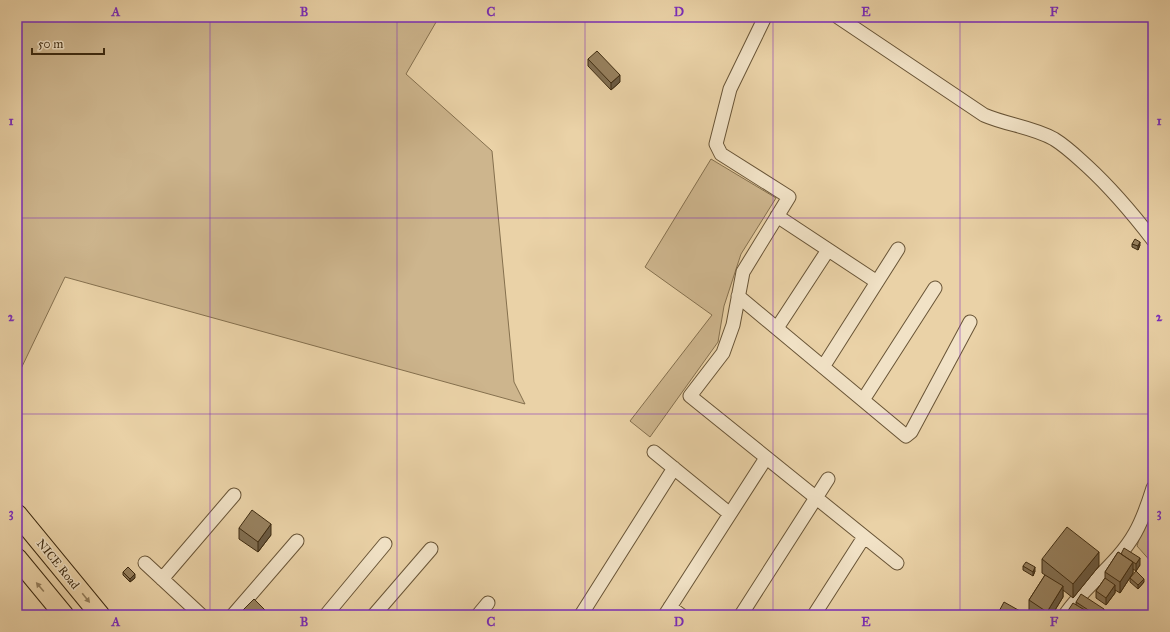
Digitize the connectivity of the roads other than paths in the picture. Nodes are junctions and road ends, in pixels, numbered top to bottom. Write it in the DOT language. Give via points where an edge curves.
graph roads {
  1 [pos="765,17"];
  2 [pos="838,17"];
  3 [pos="777,216"];
  4 [pos="1153,240"];
  5 [pos="898,249"];
  6 [pos="828,250"];
  7 [pos="877,282"];
  8 [pos="935,288"];
  9 [pos="738,296"];
  10 [pos="970,322"];
  11 [pos="777,328"];
  12 [pos="823,367"];
  13 [pos="863,400"];
  14 [pos="654,452"];
  15 [pos="766,458"];
  16 [pos="674,468"];
  17 [pos="828,479"];
  18 [pos="1153,488"];
  19 [pos="234,494"];
  20 [pos="816,498"];
  21 [pos="17,514"];
  22 [pos="730,514"];
  23 [pos="864,537"];
  24 [pos="297,541"];
  25 [pos="385,544"];
  26 [pos="431,548"];
  27 [pos="17,558"];
  28 [pos="145,563"];
  29 [pos="897,564"];
  30 [pos="162,579"];
  31 [pos="488,603"];
  32 [pos="667,611"];
  33 [pos="64,615"];
  34 [pos="100,615"];
  35 [pos="201,615"];
  36 [pos="233,615"];
  37 [pos="326,615"];
  38 [pos="374,615"];
  39 [pos="478,615"];
  40 [pos="581,615"];
  41 [pos="681,615"];
  42 [pos="741,615"];
  43 [pos="814,615"];
  44 [pos="1065,615"];
  1 -- 3 [label="street" via="730,89 716,144 720,154 789,197"];
  2 -- 4 [label="street" via="984,115 1053,139 1072,152 1124,204"];
  3 -- 6 [label="street"];
  3 -- 9 [label="street" via="743,272"];
  5 -- 7 [label="street"];
  6 -- 7 [label="street"];
  6 -- 11 [label="street"];
  7 -- 12 [label="street"];
  8 -- 13 [label="street"];
  9 -- 11 [label="street"];
  9 -- 15 [label="street" via="733,325 723,353 690,396"];
  10 -- 13 [label="street" via="906,436"];
  11 -- 12 [label="street"];
  12 -- 13 [label="street"];
  14 -- 16 [label="street"];
  15 -- 20 [label="street"];
  15 -- 22 [label="street"];
  16 -- 22 [label="street"];
  16 -- 40 [label="street"];
  17 -- 20 [label="street"];
  18 -- 44 [label="street" via="1135,534"];
  19 -- 30 [label="street"];
  20 -- 23 [label="street"];
  20 -- 42 [label="street"];
  21 -- 34 [label="highway, NICE Road, one-way"];
  22 -- 32 [label="street"];
  23 -- 29 [label="street"];
  23 -- 43 [label="street"];
  24 -- 36 [label="street"];
  25 -- 37 [label="street"];
  26 -- 38 [label="street"];
  33 -- 27 [label="highway, one-way"];
  28 -- 30 [label="street"];
  30 -- 35 [label="street"];
  31 -- 39 [label="street"];
  32 -- 41 [label="street"];
}
